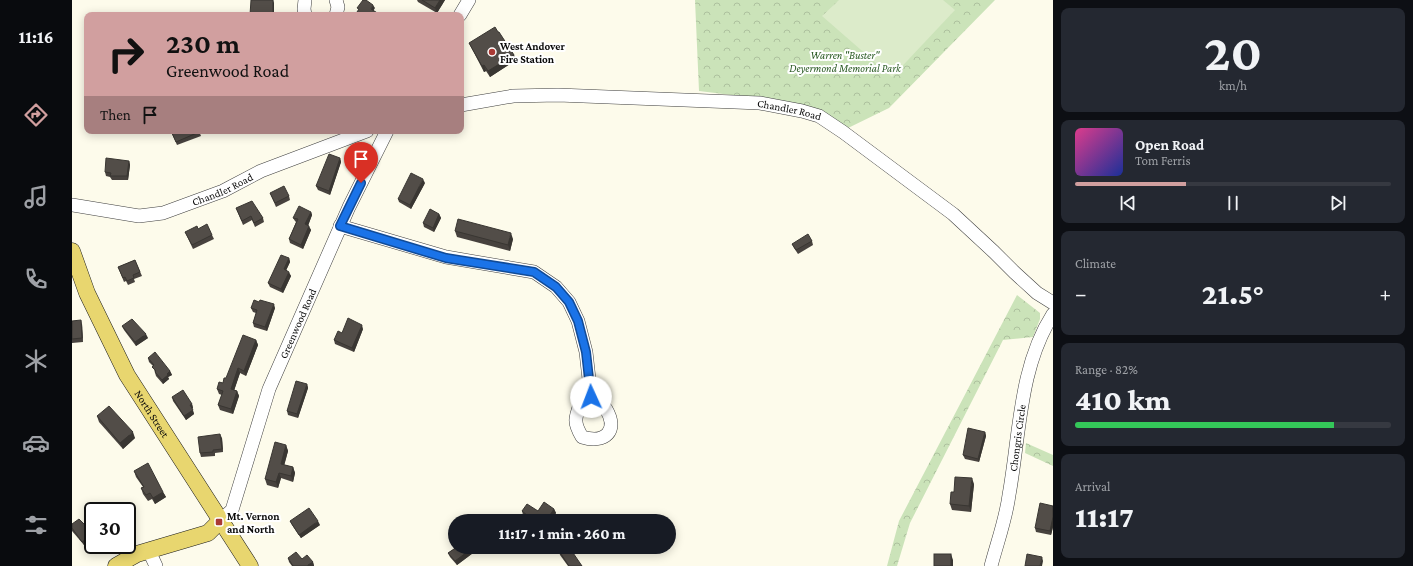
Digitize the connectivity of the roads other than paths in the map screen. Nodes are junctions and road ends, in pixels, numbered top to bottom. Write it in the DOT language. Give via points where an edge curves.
graph roads {
  1 [pos="305,0"];
  2 [pos="336,0"];
  3 [pos="469,0"];
  4 [pos="304,12"];
  5 [pos="337,12"];
  6 [pos="462,12"];
  7 [pos="464,104"];
  8 [pos="359,134"];
  9 [pos="386,134"];
  10 [pos="72,206"];
  11 [pos="340,226"];
  12 [pos="72,251"];
  13 [pos="1053,303"];
  14 [pos="1053,314"];
  15 [pos="591,397"];
  16 [pos="221,520"];
  17 [pos="149,550"];
  18 [pos="116,566"];
  19 [pos="156,566"];
  20 [pos="250,566"];
  21 [pos="991,566"];
  1 -- 4 [label="street"];
  2 -- 5 [label="street"];
  3 -- 6 [label="street"];
  7 -- 13 [label="street, Chandler Road" via="513,96 558,95 760,103 819,116 953,214 1037,293"];
  8 -- 10 [label="street, Chandler Road" via="261,171 223,191 162,213 140,216"];
  9 -- 11 [label="street, Greenwood Road"];
  11 -- 15 [label="street" via="446,258 534,272 556,287 569,302 578,321 586,352"];
  11 -- 16 [label="street, Greenwood Road" via="269,389 232,510"];
  12 -- 16 [label="main road, North Street" via="87,293 127,375"];
  14 -- 21 [label="street, Chongris Circle" via="1041,332 1027,376 1009,497"];
  16 -- 17 [label="main road" via="208,533"];
  16 -- 20 [label="main road, North Street"];
  17 -- 18 [label="main road"];
  17 -- 19 [label="street"];
}
